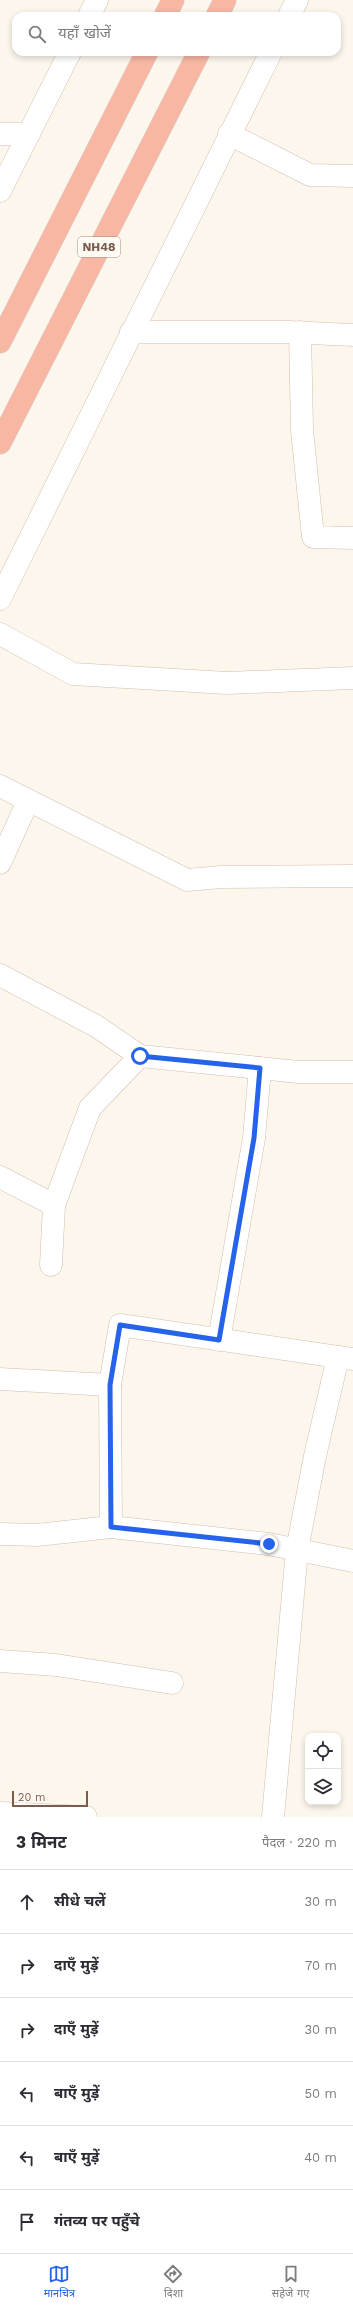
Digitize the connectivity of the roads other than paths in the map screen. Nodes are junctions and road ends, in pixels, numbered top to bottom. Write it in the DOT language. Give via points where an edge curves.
graph roads {
  1 [pos="97,0"];
  2 [pos="173,0"];
  3 [pos="225,0"];
  4 [pos="297,0"];
  5 [pos="91,12"];
  6 [pos="167,12"];
  7 [pos="219,12"];
  8 [pos="291,12"];
  9 [pos="68,56"];
  10 [pos="145,56"];
  11 [pos="197,56"];
  12 [pos="269,56"];
  13 [pos="0,134"];
  14 [pos="29,134"];
  15 [pos="229,134"];
  16 [pos="353,176"];
  17 [pos="0,192"];
  18 [pos="131,332"];
  19 [pos="300,332"];
  20 [pos="353,335"];
  21 [pos="0,342"];
  22 [pos="0,443"];
  23 [pos="353,538"];
  24 [pos="0,599"];
  25 [pos="0,634"];
  26 [pos="353,678"];
  27 [pos="0,786"];
  28 [pos="28,801"];
  29 [pos="0,863"];
  30 [pos="353,876"];
  31 [pos="0,975"];
  32 [pos="140,1056"];
  33 [pos="260,1068"];
  34 [pos="353,1072"];
  35 [pos="0,1177"];
  36 [pos="54,1205"];
  37 [pos="51,1265"];
  38 [pos="219,1340"];
  39 [pos="345,1358"];
  40 [pos="0,1379"];
  41 [pos="110,1385"];
  42 [pos="111,1527"];
  43 [pos="0,1534"];
  44 [pos="297,1550"];
  45 [pos="353,1561"];
  46 [pos="0,1661"];
  47 [pos="172,1683"];
  48 [pos="0,1813"];
  49 [pos="86,1817"];
  50 [pos="273,1817"];
  1 -- 5 [label="street"];
  2 -- 6 [label="highway"];
  3 -- 7 [label="highway"];
  4 -- 8 [label="street"];
  9 -- 14 [label="street"];
  10 -- 21 [label="highway"];
  11 -- 22 [label="highway, NH48"];
  12 -- 15 [label="street"];
  13 -- 14 [label="street"];
  14 -- 17 [label="street"];
  15 -- 16 [label="street" via="310,175"];
  15 -- 18 [label="street"];
  18 -- 19 [label="street"];
  18 -- 24 [label="street"];
  19 -- 20 [label="street"];
  19 -- 23 [label="street" via="302,430 312,537"];
  25 -- 26 [label="street" via="73,674 228,683"];
  27 -- 28 [label="street"];
  28 -- 29 [label="street"];
  28 -- 30 [label="street" via="186,880 221,877"];
  31 -- 32 [label="street" via="96,1026"];
  32 -- 33 [label="street"];
  32 -- 36 [label="street" via="90,1108"];
  33 -- 34 [label="street" via="299,1072"];
  33 -- 38 [label="street" via="252,1146"];
  35 -- 36 [label="street"];
  36 -- 37 [label="street"];
  38 -- 39 [label="street"];
  38 -- 41 [label="street" via="120,1325"];
  39 -- 44 [label="street" via="315,1456"];
  40 -- 41 [label="street"];
  41 -- 42 [label="street"];
  42 -- 43 [label="street" via="37,1535"];
  42 -- 44 [label="street" via="269,1544"];
  44 -- 45 [label="street"];
  44 -- 50 [label="street"];
  46 -- 47 [label="street" via="56,1666"];
  48 -- 49 [label="street"];
}
